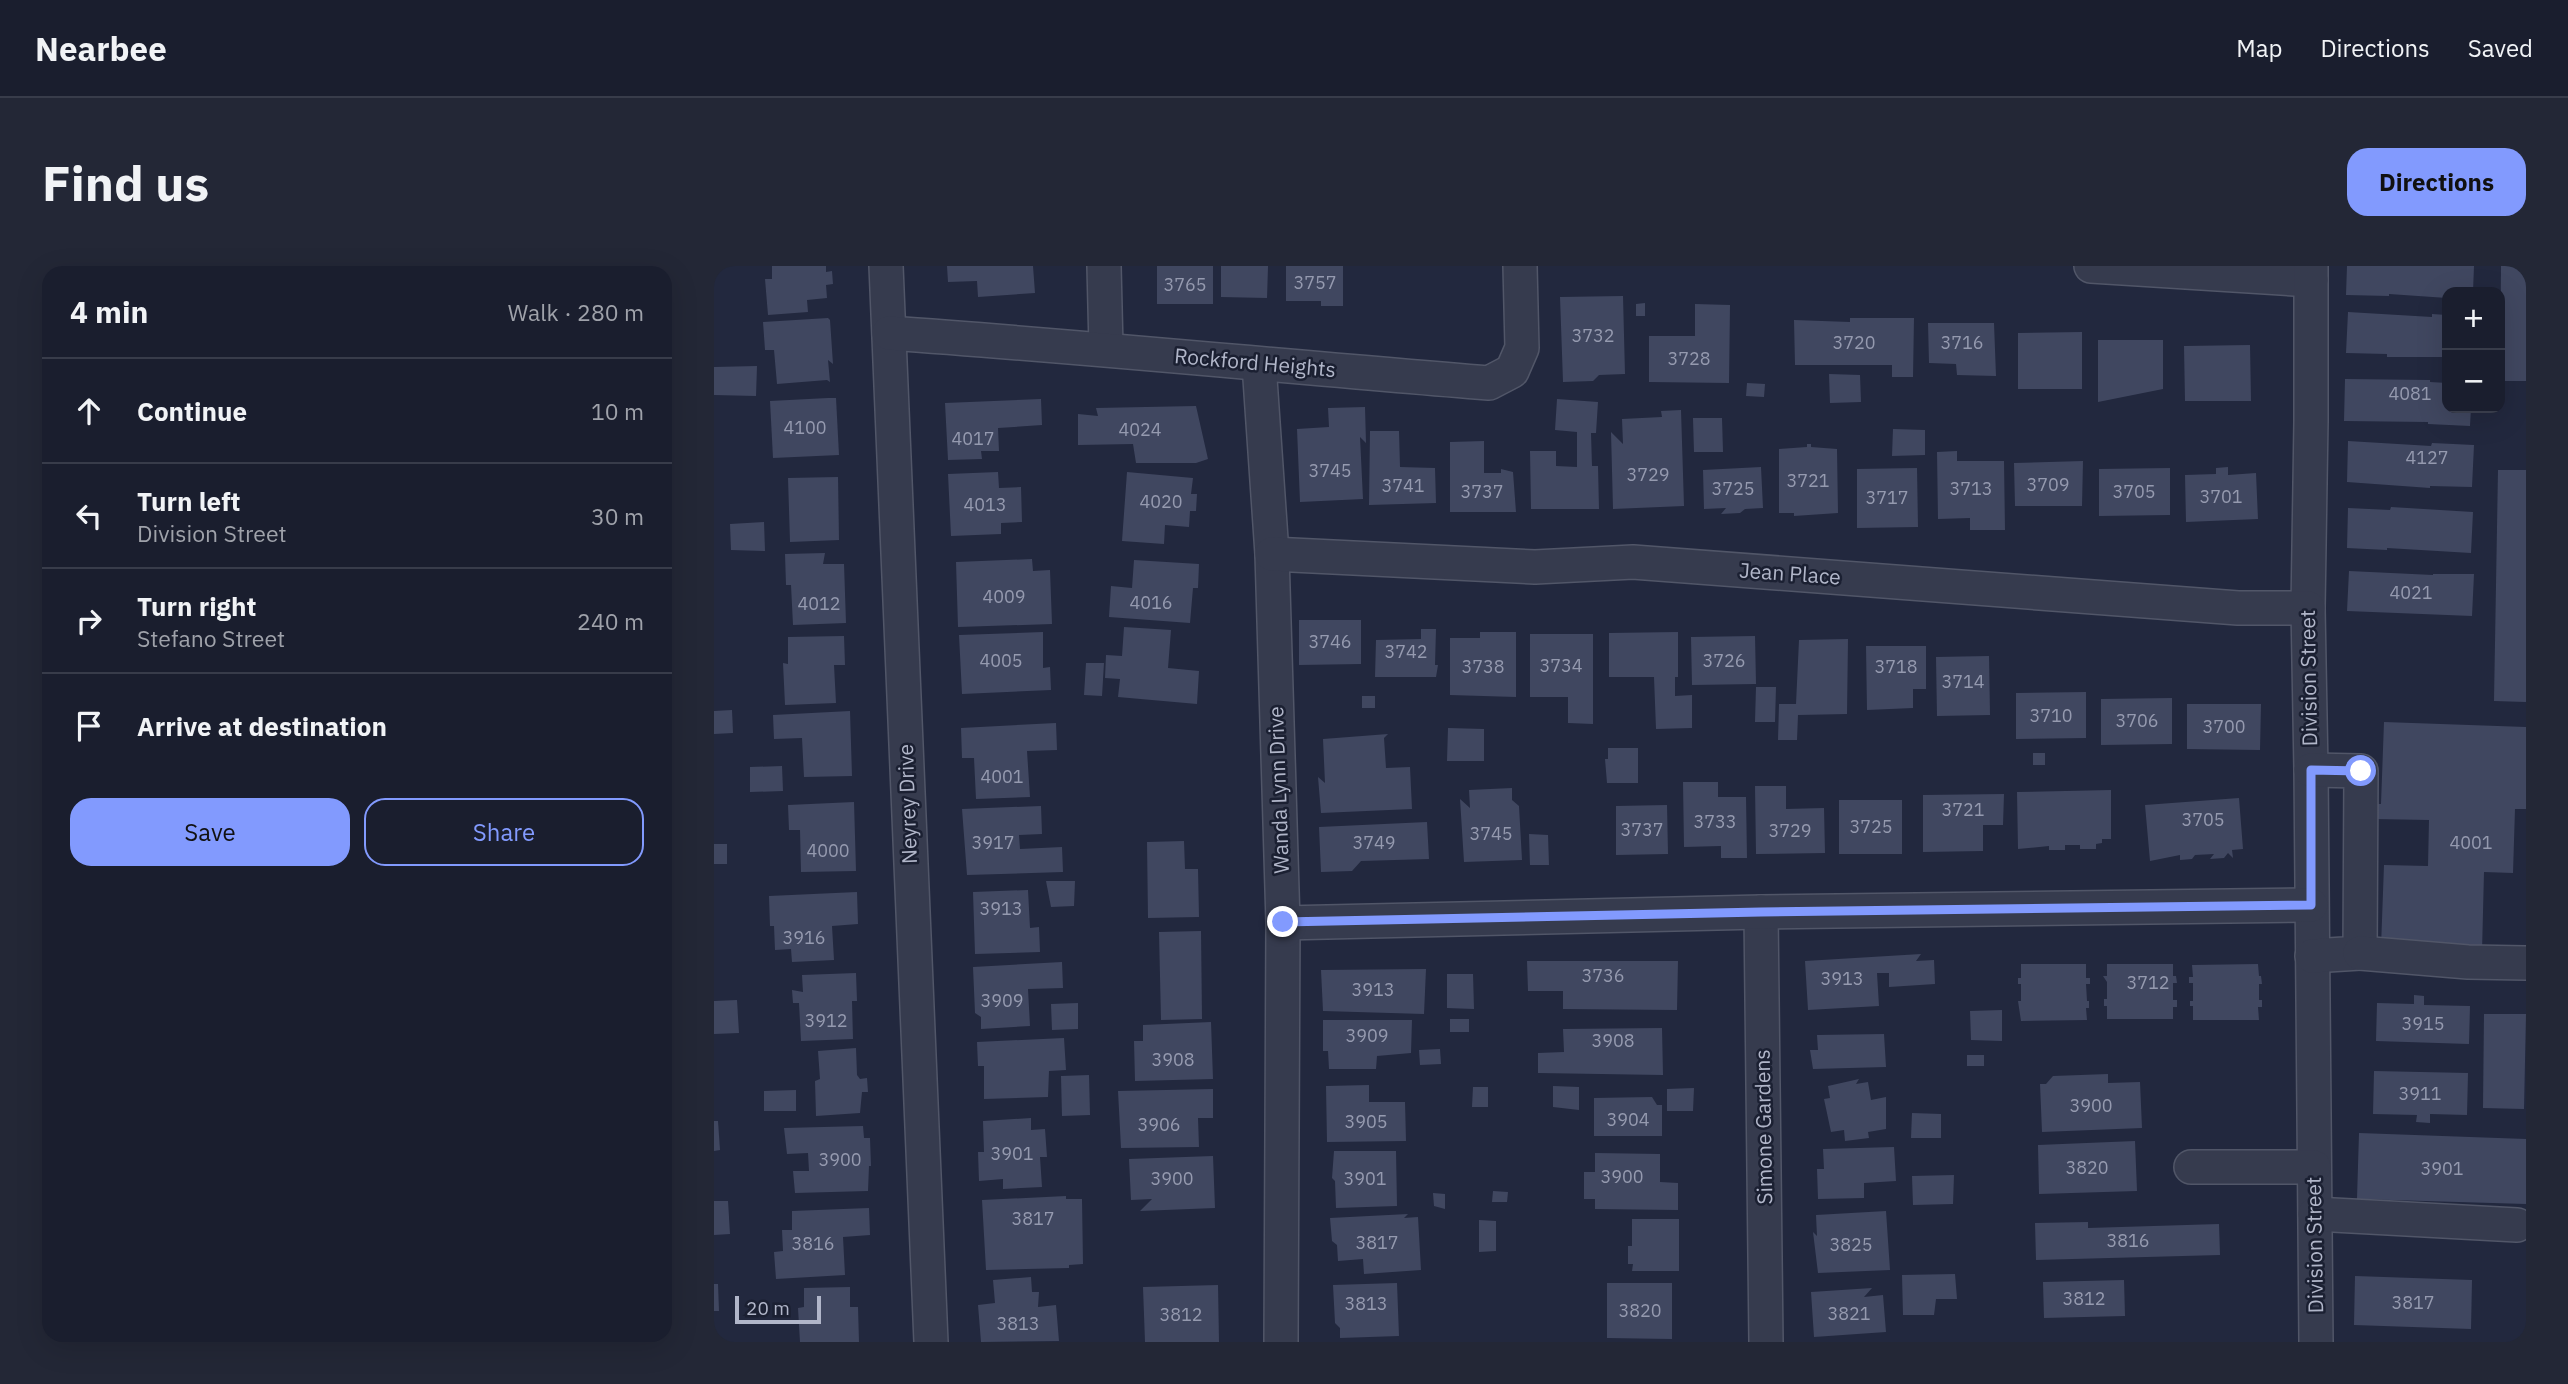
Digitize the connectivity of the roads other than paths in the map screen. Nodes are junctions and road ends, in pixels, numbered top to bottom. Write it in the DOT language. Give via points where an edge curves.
graph roads {
  1 [pos="886,266"];
  2 [pos="1104,266"];
  3 [pos="1520,266"];
  4 [pos="2091,266"];
  5 [pos="2311,273"];
  6 [pos="889,333"];
  7 [pos="1106,348"];
  8 [pos="1259,364"];
  9 [pos="1272,554"];
  10 [pos="2308,608"];
  11 [pos="2311,770"];
  12 [pos="2311,905"];
  13 [pos="1761,912"];
  14 [pos="1283,922"];
  15 [pos="2360,953"];
  16 [pos="2312,956"];
  17 [pos="2526,962"];
  18 [pos="2192,1167"];
  19 [pos="2314,1167"];
  20 [pos="2315,1214"];
  21 [pos="2517,1225"];
  22 [pos="931,1342"];
  23 [pos="1282,1342"];
  24 [pos="1766,1342"];
  25 [pos="2316,1342"];
  1 -- 6 [label="street, Neyrey Drive"];
  2 -- 7 [label="street"];
  3 -- 8 [label="street, Rockford Heights" via="1522,348 1512,371 1489,383"];
  4 -- 5 [label="street"];
  5 -- 10 [label="street, Division Street"];
  6 -- 7 [label="street, Rockford Heights"];
  6 -- 22 [label="street, Neyrey Drive"];
  7 -- 8 [label="street, Rockford Heights"];
  8 -- 9 [label="street, Wanda Lynn Drive"];
  9 -- 10 [label="street, Jean Place" via="1535,567 1633,562 2238,608"];
  9 -- 14 [label="street, Wanda Lynn Drive"];
  10 -- 11 [label="street, Division Street"];
  11 -- 12 [label="street, Division Street"];
  11 -- 15 [label="street" via="2361,771"];
  12 -- 13 [label="street"];
  12 -- 16 [label="street, Division Street"];
  13 -- 14 [label="street"];
  13 -- 24 [label="street, Simone Gardens"];
  14 -- 23 [label="street, Wanda Lynn Drive"];
  15 -- 16 [label="street"];
  15 -- 17 [label="street"];
  16 -- 19 [label="street, Division Street"];
  18 -- 19 [label="street"];
  19 -- 20 [label="street, Division Street"];
  20 -- 21 [label="street"];
  20 -- 25 [label="street, Division Street"];
}
